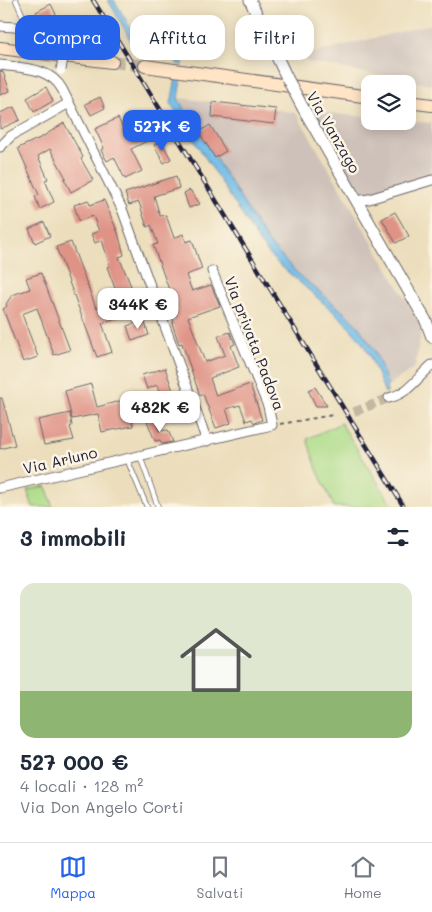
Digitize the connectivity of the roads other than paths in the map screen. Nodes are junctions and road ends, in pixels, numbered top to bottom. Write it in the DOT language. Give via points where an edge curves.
graph roads {
  1 [pos="16,0"];
  2 [pos="250,0"];
  3 [pos="22,15"];
  4 [pos="0,26"];
  5 [pos="15,27"];
  6 [pos="0,48"];
  7 [pos="63,60"];
  8 [pos="112,62"];
  9 [pos="0,65"];
  10 [pos="145,66"];
  11 [pos="56,80"];
  12 [pos="361,96"];
  13 [pos="69,102"];
  14 [pos="416,103"];
  15 [pos="432,105"];
  16 [pos="0,147"];
  17 [pos="432,180"];
  18 [pos="356,201"];
  19 [pos="212,270"];
  20 [pos="432,337"];
  21 [pos="432,365"];
  22 [pos="389,398"];
  23 [pos="272,425"];
  24 [pos="206,441"];
  25 [pos="140,456"];
  26 [pos="126,459"];
  27 [pos="0,488"];
  28 [pos="147,507"];
  29 [pos="158,507"];
  1 -- 3 [label="lane"];
  2 -- 18 [label="street, Via Vanzago, bridge" via="287,78"];
  4 -- 5 [label="street"];
  6 -- 8 [label="main road"];
  7 -- 11 [label="street, bridge"];
  9 -- 11 [label="street" via="43,72"];
  10 -- 12 [label="main road"];
  11 -- 13 [label="street"];
  13 -- 16 [label="street" via="11,136"];
  13 -- 24 [label="street" via="122,209"];
  14 -- 15 [label="main road"];
  17 -- 18 [label="street"];
  18 -- 20 [label="street, Via Vanzago" via="426,321"];
  19 -- 23 [label="street, Via privata Padova" via="268,406"];
  21 -- 22 [label="street" via="401,395"];
  23 -- 24 [label="street, Via Arluno"];
  24 -- 25 [label="street, Via Arluno"];
  25 -- 26 [label="street, Via Arluno"];
  25 -- 29 [label="lane"];
  26 -- 27 [label="street, Via Arluno"];
  26 -- 28 [label="lane"];
}
